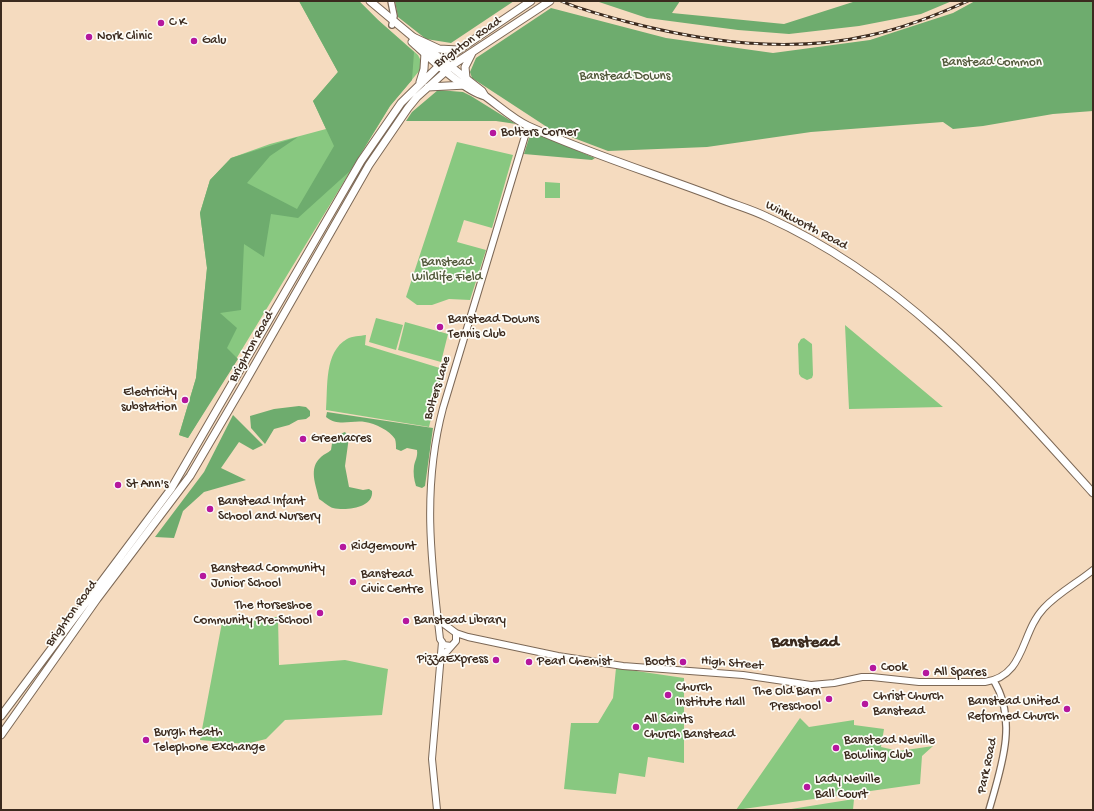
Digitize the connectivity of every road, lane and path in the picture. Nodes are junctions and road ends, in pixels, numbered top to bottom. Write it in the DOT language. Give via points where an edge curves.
graph roads {
  1 [pos="370,1"];
  2 [pos="391,1"];
  3 [pos="531,1"];
  4 [pos="550,1"];
  5 [pos="393,22"];
  6 [pos="413,37"];
  7 [pos="459,50"];
  8 [pos="474,52"];
  9 [pos="425,53"];
  10 [pos="441,63"];
  11 [pos="449,69"];
  12 [pos="466,82"];
  13 [pos="418,86"];
  14 [pos="428,87"];
  15 [pos="397,108"];
  16 [pos="404,113"];
  17 [pos="528,126"];
  18 [pos="1093,492"];
  19 [pos="1093,570"];
  20 [pos="437,618"];
  21 [pos="450,629"];
  22 [pos="441,633"];
  23 [pos="456,633"];
  24 [pos="468,637"];
  25 [pos="456,641"];
  26 [pos="442,642"];
  27 [pos="451,646"];
  28 [pos="441,658"];
  29 [pos="994,680"];
  30 [pos="1,716"];
  31 [pos="4,726"];
  32 [pos="1,734"];
  33 [pos="437,810"];
  34 [pos="989,810"];
  1 -- 5 [label="main road" via="379,12"];
  2 -- 5 [label="street"];
  3 -- 7 [label="main road, Brighton Road"];
  4 -- 8 [label="main road, Brighton Road"];
  5 -- 6 [label="main road"];
  5 -- 9 [label="main road"];
  6 -- 7 [label="main road" via="439,49"];
  6 -- 10 [label="main road"];
  7 -- 10 [label="main road, Brighton Road"];
  8 -- 11 [label="main road, Brighton Road"];
  8 -- 12 [label="main road" via="466,64"];
  9 -- 10 [label="main road"];
  9 -- 13 [label="main road" via="424,69"];
  10 -- 11 [label="main road, Winkworth Road"];
  10 -- 13 [label="main road, Brighton Road"];
  11 -- 12 [label="main road, Winkworth Road"];
  11 -- 14 [label="main road, Brighton Road"];
  12 -- 14 [label="main road"];
  12 -- 17 [label="main road, Winkworth Road" via="479,95 485,96"];
  13 -- 15 [label="main road, Brighton Road"];
  14 -- 16 [label="main road, Brighton Road"];
  15 -- 16 [label="main road"];
  15 -- 30 [label="main road, Brighton Road" via="361,161 171,489"];
  16 -- 31 [label="main road, Brighton Road" via="369,165 190,476"];
  17 -- 18 [label="main road, Winkworth Road" via="605,158 766,216 848,262 909,305 963,353"];
  17 -- 20 [label="main road, Bolters Lane" via="436,434 429,497 431,564"];
  19 -- 29 [label="main road" via="1043,609 1031,627 1010,672"];
  20 -- 21 [label="main road"];
  20 -- 22 [label="main road, Bolters Lane"];
  21 -- 22 [label="main road"];
  21 -- 23 [label="main road"];
  22 -- 26 [label="main road"];
  23 -- 24 [label="main road, High Street"];
  23 -- 25 [label="main road"];
  24 -- 25 [label="main road"];
  24 -- 29 [label="main road, High Street" via="558,656 622,666 748,675 811,685 872,676 919,682"];
  25 -- 27 [label="main road"];
  26 -- 27 [label="main road"];
  26 -- 28 [label="main road"];
  27 -- 28 [label="main road"];
  28 -- 33 [label="main road" via="432,759"];
  29 -- 34 [label="street, Park Road" via="1004,704 1006,735 1003,758"];
  31 -- 32 [label="main road, Brighton Road"];
}
